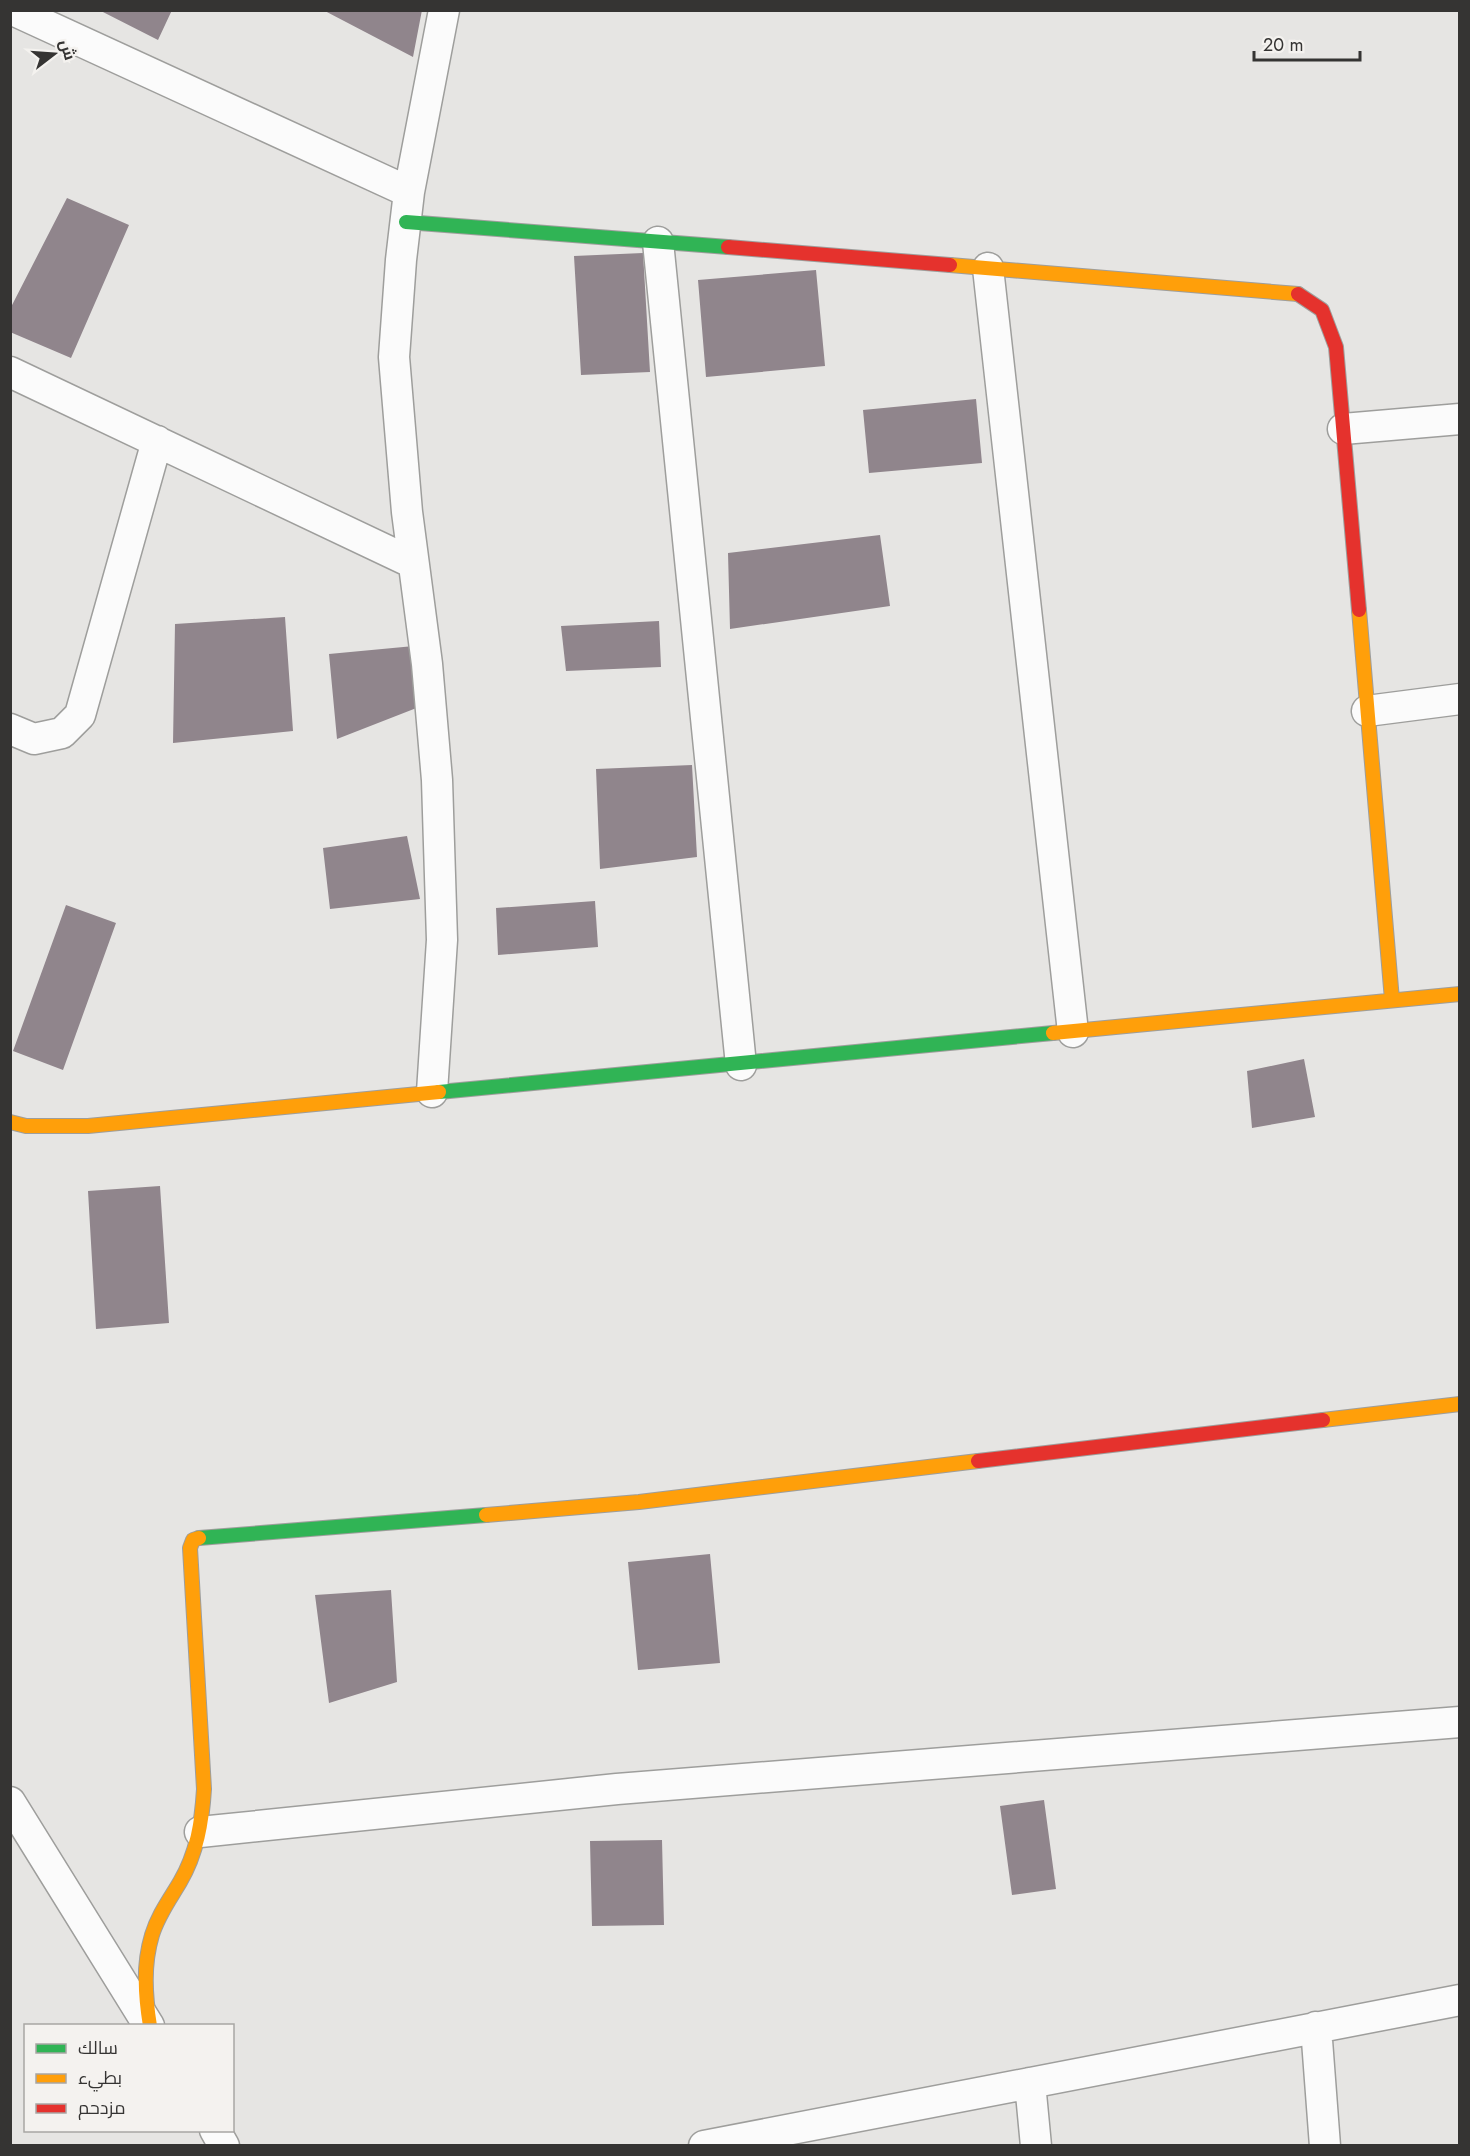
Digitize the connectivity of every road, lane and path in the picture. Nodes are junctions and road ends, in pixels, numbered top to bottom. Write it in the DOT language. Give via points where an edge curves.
graph roads {
  1 [pos="13,10"];
  2 [pos="444,10"];
  3 [pos="409,192"];
  4 [pos="406,222"];
  5 [pos="658,242"];
  6 [pos="988,268"];
  7 [pos="10,372"];
  8 [pos="1460,419"];
  9 [pos="1343,429"];
  10 [pos="157,441"];
  11 [pos="413,563"];
  12 [pos="1460,699"];
  13 [pos="1367,711"];
  14 [pos="10,729"];
  15 [pos="1460,994"];
  16 [pos="1392,1000"];
  17 [pos="1073,1032"];
  18 [pos="741,1065"];
  19 [pos="432,1092"];
  20 [pos="10,1122"];
  21 [pos="1460,1404"];
  22 [pos="1460,1722"];
  23 [pos="10,1802"];
  24 [pos="200,1832"];
  25 [pos="1460,2000"];
  26 [pos="149,2024"];
  27 [pos="150,2024"];
  28 [pos="1316,2027"];
  29 [pos="1030,2083"];
  30 [pos="216,2132"];
  31 [pos="796,2137"];
  32 [pos="224,2145"];
  33 [pos="704,2145"];
  34 [pos="1036,2145"];
  35 [pos="1325,2145"];
  1 -- 3 [label="street"];
  2 -- 3 [label="street"];
  3 -- 4 [label="street"];
  4 -- 5 [label="street"];
  4 -- 11 [label="street" via="394,357"];
  5 -- 6 [label="street"];
  5 -- 18 [label="street"];
  6 -- 9 [label="street" via="1296,292 1322,310 1336,347"];
  6 -- 17 [label="street"];
  7 -- 10 [label="street"];
  8 -- 9 [label="street"];
  9 -- 13 [label="street"];
  10 -- 11 [label="street"];
  10 -- 14 [label="street" via="80,715 62,732 34,739"];
  11 -- 19 [label="street" via="437,780 442,940"];
  12 -- 13 [label="street"];
  13 -- 16 [label="street"];
  15 -- 16 [label="street"];
  16 -- 17 [label="street"];
  17 -- 18 [label="street"];
  18 -- 19 [label="street"];
  19 -- 20 [label="street" via="88,1126 26,1126"];
  21 -- 24 [label="street" via="639,1502 193,1540 190,1548 204,1789"];
  22 -- 24 [label="street" via="617,1789"];
  23 -- 26 [label="street"];
  24 -- 27 [label="street" via="192,1857 156,1923 150,1945 146,1981"];
  25 -- 28 [label="street"];
  28 -- 29 [label="street"];
  28 -- 35 [label="street"];
  29 -- 31 [label="street"];
  29 -- 34 [label="street"];
  30 -- 32 [label="street"];
  31 -- 33 [label="street"];
}
